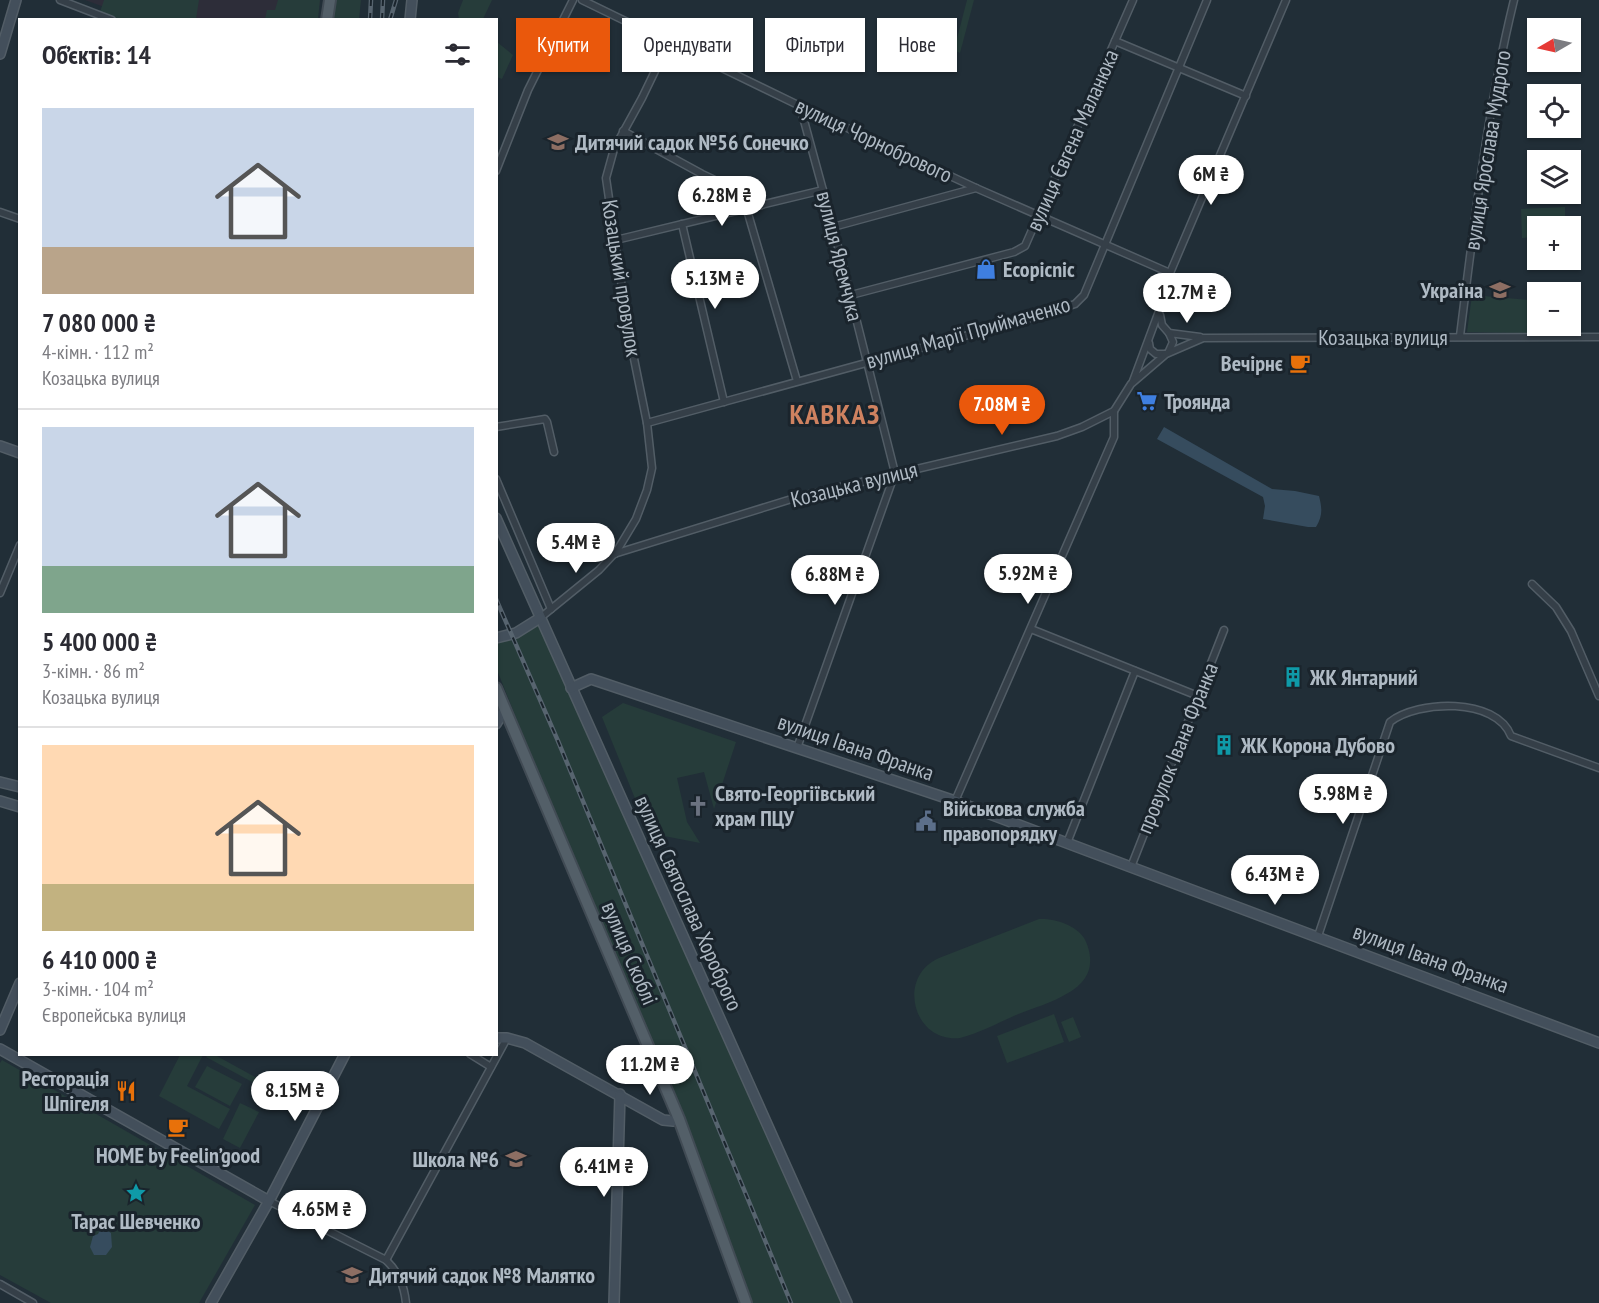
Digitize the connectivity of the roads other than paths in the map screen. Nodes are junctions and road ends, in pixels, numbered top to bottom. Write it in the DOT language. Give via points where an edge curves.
graph roads {
  1 [pos="16,0"];
  2 [pos="60,0"];
  3 [pos="330,0"];
  4 [pos="412,0"];
  5 [pos="573,0"];
  6 [pos="582,0"];
  7 [pos="1133,0"];
  8 [pos="1207,0"];
  9 [pos="1286,0"];
  10 [pos="1514,0"];
  11 [pos="107,18"];
  12 [pos="327,18"];
  13 [pos="410,18"];
  14 [pos="622,19"];
  15 [pos="1115,41"];
  16 [pos="0,54"];
  17 [pos="1178,67"];
  18 [pos="655,72"];
  19 [pos="731,72"];
  20 [pos="1246,96"];
  21 [pos="800,105"];
  22 [pos="623,131"];
  23 [pos="498,166"];
  24 [pos="976,188"];
  25 [pos="824,190"];
  26 [pos="742,193"];
  27 [pos="762,205"];
  28 [pos="746,209"];
  29 [pos="0,212"];
  30 [pos="1038,215"];
  31 [pos="18,218"];
  32 [pos="682,224"];
  33 [pos="833,227"];
  34 [pos="616,240"];
  35 [pos="1105,244"];
  36 [pos="1170,273"];
  37 [pos="851,295"];
  38 [pos="1160,311"];
  39 [pos="1168,332"];
  40 [pos="1460,336"];
  41 [pos="1599,337"];
  42 [pos="1203,338"];
  43 [pos="1149,339"];
  44 [pos="1167,353"];
  45 [pos="867,361"];
  46 [pos="797,381"];
  47 [pos="1131,384"];
  48 [pos="724,402"];
  49 [pos="1114,411"];
  50 [pos="647,423"];
  51 [pos="498,427"];
  52 [pos="0,446"];
  53 [pos="18,452"];
  54 [pos="554,452"];
  55 [pos="895,473"];
  56 [pos="498,484"];
  57 [pos="498,523"];
  58 [pos="18,550"];
  59 [pos="614,554"];
  60 [pos="1532,584"];
  61 [pos="0,593"];
  62 [pos="551,609"];
  63 [pos="540,618"];
  64 [pos="1030,629"];
  65 [pos="1224,630"];
  66 [pos="498,638"];
  67 [pos="1135,670"];
  68 [pos="571,688"];
  69 [pos="498,693"];
  70 [pos="1198,696"];
  71 [pos="1599,696"];
  72 [pos="505,709"];
  73 [pos="498,721"];
  74 [pos="797,748"];
  75 [pos="1599,768"];
  76 [pos="0,782"];
  77 [pos="18,786"];
  78 [pos="0,801"];
  79 [pos="956,801"];
  80 [pos="18,806"];
  81 [pos="1067,843"];
  82 [pos="1131,867"];
  83 [pos="1318,936"];
  84 [pos="18,988"];
  85 [pos="0,1030"];
  86 [pos="498,1038"];
  87 [pos="507,1038"];
  88 [pos="1599,1043"];
  89 [pos="0,1049"];
  90 [pos="498,1054"];
  91 [pos="344,1056"];
  92 [pos="473,1056"];
  93 [pos="497,1056"];
  94 [pos="491,1067"];
  95 [pos="620,1094"];
  96 [pos="679,1119"];
  97 [pos="269,1201"];
  98 [pos="386,1260"];
  99 [pos="0,1284"];
  100 [pos="33,1303"];
  101 [pos="211,1303"];
  102 [pos="406,1303"];
  103 [pos="614,1303"];
  104 [pos="746,1303"];
  105 [pos="847,1303"];
  1 -- 16 [label="main road"];
  2 -- 11 [label="street"];
  3 -- 12 [label="main road"];
  4 -- 13 [label="main road"];
  5 -- 23 [label="street" via="528,90"];
  6 -- 14 [label="street, вулиця Чорнобрового"];
  7 -- 15 [label="street, вулиця Євгена Маланюка"];
  8 -- 17 [label="street, вулиця Марії Приймаченко"];
  9 -- 20 [label="street"];
  10 -- 40 [label="street, вулиця Ярослава Мудрого" via="1501,52"];
  15 -- 17 [label="street"];
  15 -- 30 [label="street, вулиця Євгена Маланюка"];
  17 -- 20 [label="street"];
  17 -- 35 [label="street, вулиця Марії Приймаченко"];
  18 -- 22 [label="street, Козацький провулок"];
  19 -- 21 [label="street, вулиця Чорнобрового"];
  20 -- 36 [label="street"];
  21 -- 24 [label="street, вулиця Чорнобрового"];
  21 -- 25 [label="street, вулиця Яремчука"];
  22 -- 26 [label="street"];
  22 -- 34 [label="street, Козацький провулок" via="606,178"];
  24 -- 30 [label="street, вулиця Чорнобрового"];
  24 -- 33 [label="street"];
  25 -- 27 [label="street"];
  25 -- 33 [label="street, вулиця Яремчука"];
  26 -- 27 [label="street"];
  26 -- 28 [label="street"];
  27 -- 28 [label="street"];
  28 -- 32 [label="street"];
  28 -- 46 [label="street"];
  29 -- 31 [label="street"];
  30 -- 35 [label="street, вулиця Чорнобрового"];
  30 -- 37 [label="street, вулиця Євгена Маланюка" via="1025,246 1014,252"];
  32 -- 34 [label="street"];
  32 -- 48 [label="street"];
  33 -- 37 [label="street, вулиця Яремчука"];
  34 -- 50 [label="street, Козацький провулок" via="628,329"];
  35 -- 36 [label="street, вулиця Чорнобрового"];
  35 -- 45 [label="street, вулиця Марії Приймаченко" via="1084,295 1075,303"];
  36 -- 38 [label="street"];
  37 -- 45 [label="street, вулиця Яремчука"];
  38 -- 39 [label="street" via="1162,325"];
  38 -- 43 [label="street"];
  39 -- 42 [label="street"];
  39 -- 43 [label="street" via="1156,331"];
  39 -- 44 [label="street" via="1173,342"];
  40 -- 41 [label="street, Козацька вулиця"];
  40 -- 42 [label="street, Козацька вулиця"];
  42 -- 44 [label="street, Козацька вулиця"];
  43 -- 44 [label="street" via="1150,349 1156,354"];
  43 -- 47 [label="street"];
  44 -- 47 [label="street, Козацька вулиця"];
  45 -- 46 [label="street, вулиця Марії Приймаченко"];
  45 -- 55 [label="street, вулиця Яремчука"];
  46 -- 48 [label="street, вулиця Марії Приймаченко"];
  47 -- 49 [label="street, Козацька вулиця"];
  48 -- 50 [label="street, вулиця Марії Приймаченко"];
  49 -- 55 [label="street, Козацька вулиця" via="1057,436"];
  49 -- 64 [label="street" via="1114,437"];
  50 -- 59 [label="street, Козацький провулок" via="652,468 648,490 636,519"];
  51 -- 54 [label="street" via="544,419"];
  52 -- 53 [label="main road"];
  55 -- 59 [label="street, Козацька вулиця" via="798,497"];
  55 -- 74 [label="street"];
  56 -- 62 [label="street"];
  57 -- 63 [label="main road, вулиця Святослава Хороброго"];
  58 -- 61 [label="street"];
  59 -- 62 [label="street, Козацька вулиця"];
  60 -- 71 [label="street" via="1556,607 1571,631"];
  62 -- 63 [label="street, Козацька вулиця"];
  63 -- 66 [label="main road" via="516,633"];
  63 -- 68 [label="main road, вулиця Святослава Хороброго"];
  64 -- 67 [label="street"];
  64 -- 79 [label="street"];
  65 -- 70 [label="street, провулок Івана Франка"];
  67 -- 70 [label="street"];
  67 -- 81 [label="street"];
  68 -- 74 [label="main road, вулиця Івана Франка" via="591,679"];
  68 -- 105 [label="main road, вулиця Святослава Хороброго"];
  69 -- 72 [label="main road, вулиця Скоблі"];
  70 -- 82 [label="street, провулок Івана Франка"];
  72 -- 73 [label="main road"];
  72 -- 96 [label="main road, вулиця Скоблі"];
  74 -- 79 [label="main road, вулиця Івана Франка"];
  75 -- 83 [label="street" via="1511,736 1499,719 1476,708 1447,707 1400,714 1390,722"];
  76 -- 77 [label="main road"];
  78 -- 80 [label="main road"];
  79 -- 81 [label="main road, вулиця Івана Франка"];
  81 -- 82 [label="main road, вулиця Івана Франка"];
  82 -- 83 [label="main road, вулиця Івана Франка"];
  83 -- 88 [label="main road, вулиця Івана Франка"];
  84 -- 85 [label="main road"];
  86 -- 87 [label="main road"];
  87 -- 90 [label="street"];
  87 -- 95 [label="main road" via="531,1046"];
  89 -- 97 [label="main road"];
  91 -- 97 [label="main road"];
  92 -- 94 [label="street"];
  93 -- 94 [label="street"];
  94 -- 98 [label="street"];
  95 -- 96 [label="main road" via="663,1120"];
  95 -- 103 [label="main road"];
  96 -- 104 [label="main road, вулиця Скоблі"];
  97 -- 98 [label="street"];
  97 -- 101 [label="main road"];
  98 -- 102 [label="street" via="402,1282"];
  99 -- 100 [label="street"];
}
